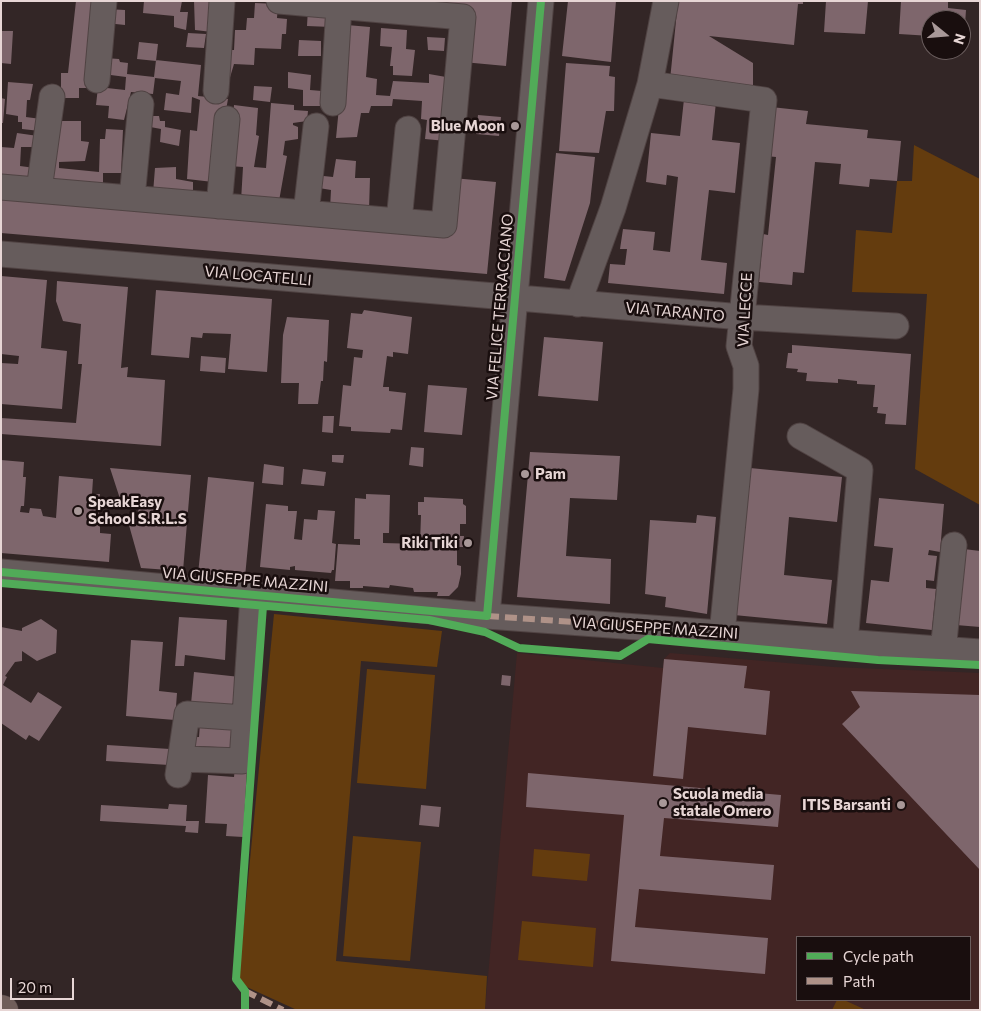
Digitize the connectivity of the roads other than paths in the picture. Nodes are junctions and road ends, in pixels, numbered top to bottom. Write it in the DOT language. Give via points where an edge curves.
graph roads {
  1 [pos="104,1"];
  2 [pos="222,1"];
  3 [pos="280,1"];
  4 [pos="541,1"];
  5 [pos="666,1"];
  6 [pos="339,6"];
  7 [pos="97,80"];
  8 [pos="650,84"];
  9 [pos="216,91"];
  10 [pos="52,97"];
  11 [pos="333,103"];
  12 [pos="142,104"];
  13 [pos="227,119"];
  14 [pos="316,126"];
  15 [pos="408,129"];
  16 [pos="1,187"];
  17 [pos="39,190"];
  18 [pos="132,198"];
  19 [pos="219,206"];
  20 [pos="306,213"];
  21 [pos="398,221"];
  22 [pos="1,254"];
  23 [pos="514,298"];
  24 [pos="578,304"];
  25 [pos="742,317"];
  26 [pos="896,326"];
  27 [pos="800,436"];
  28 [pos="954,544"];
  29 [pos="1,572"];
  30 [pos="253,595"];
  31 [pos="487,616"];
  32 [pos="722,634"];
  33 [pos="845,643"];
  34 [pos="943,651"];
  35 [pos="980,652"];
  36 [pos="245,718"];
  1 -- 7 [label="street"];
  2 -- 9 [label="street"];
  3 -- 6 [label="street"];
  4 -- 23 [label="street, VIA FELICE TERRACCIANO"];
  5 -- 8 [label="street"];
  6 -- 11 [label="street"];
  6 -- 21 [label="street" via="463,17 444,225"];
  8 -- 24 [label="street"];
  8 -- 25 [label="street, VIA LECCE" via="764,100"];
  10 -- 17 [label="street"];
  12 -- 18 [label="street"];
  13 -- 19 [label="street"];
  14 -- 20 [label="street"];
  15 -- 21 [label="street"];
  16 -- 17 [label="street"];
  17 -- 18 [label="street"];
  18 -- 19 [label="street"];
  19 -- 20 [label="street"];
  20 -- 21 [label="street"];
  22 -- 23 [label="street, VIA LOCATELLI"];
  23 -- 24 [label="street, VIA TARANTO"];
  23 -- 31 [label="street, VIA FELICE TERRACCIANO"];
  24 -- 25 [label="street, VIA TARANTO"];
  25 -- 26 [label="street, VIA TARANTO"];
  25 -- 32 [label="street, VIA LECCE" via="739,346 746,366 746,389"];
  27 -- 33 [label="street" via="860,470"];
  28 -- 34 [label="street"];
  29 -- 30 [label="street, VIA GIUSEPPE MAZZINI"];
  30 -- 31 [label="street, VIA GIUSEPPE MAZZINI"];
  30 -- 36 [label="street"];
  31 -- 32 [label="street, VIA GIUSEPPE MAZZINI"];
  32 -- 33 [label="street, VIA GIUSEPPE MAZZINI"];
  33 -- 34 [label="street, VIA GIUSEPPE MAZZINI"];
  34 -- 35 [label="street, VIA GIUSEPPE MAZZINI"];
  36 -- 36 [label="street" via="187,714 180,767 242,761"];
}
